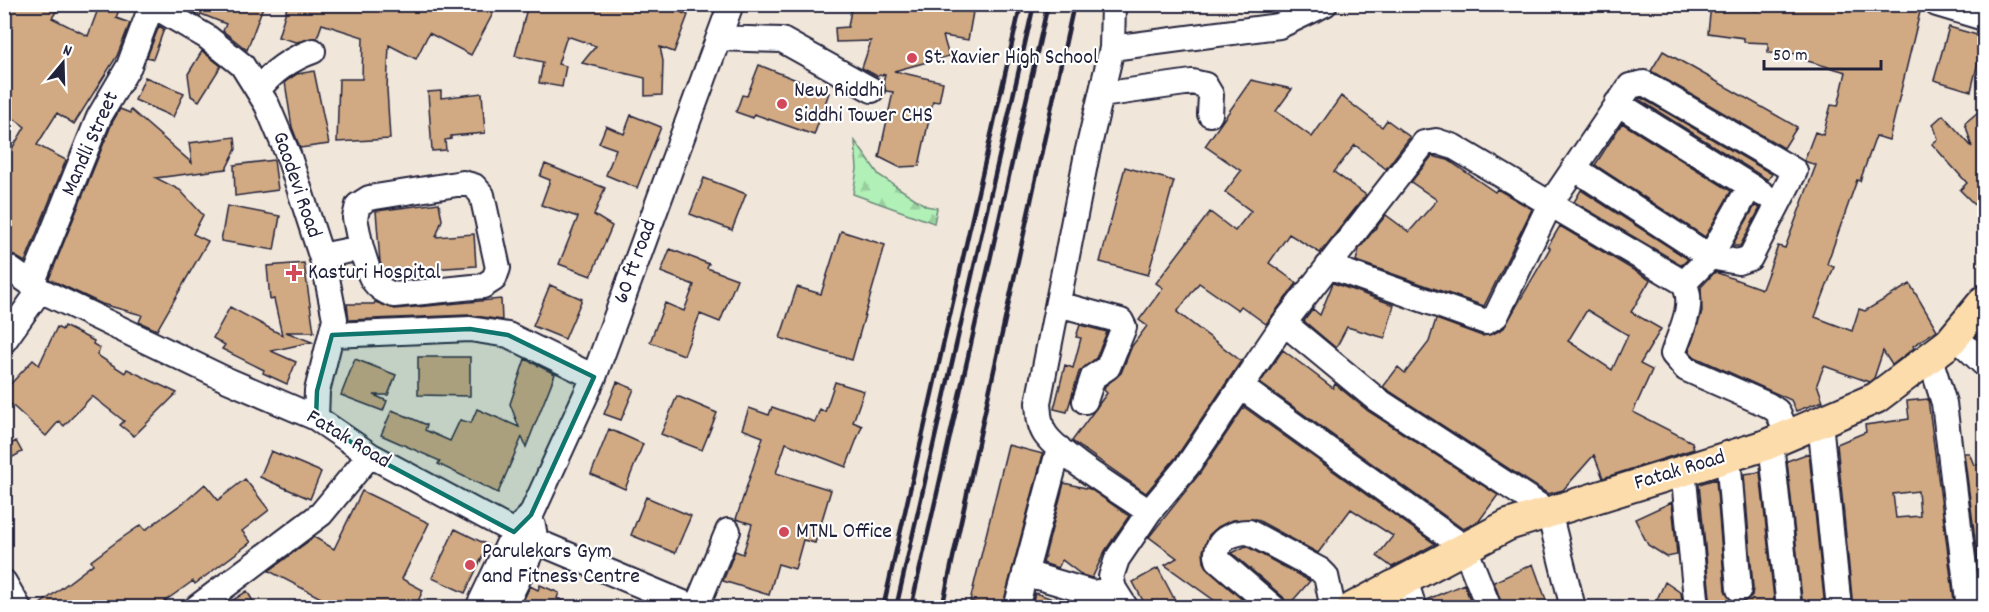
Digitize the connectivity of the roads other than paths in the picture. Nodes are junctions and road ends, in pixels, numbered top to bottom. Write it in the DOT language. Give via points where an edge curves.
graph roads {
  1 [pos="1113,4"];
  2 [pos="1325,4"];
  3 [pos="1937,4"];
  4 [pos="152,5"];
  5 [pos="722,16"];
  6 [pos="1984,18"];
  7 [pos="1112,48"];
  8 [pos="312,51"];
  9 [pos="258,90"];
  10 [pos="872,90"];
  11 [pos="1101,95"];
  12 [pos="1617,104"];
  13 [pos="1210,114"];
  14 [pos="1574,168"];
  15 [pos="1750,186"];
  16 [pos="1550,204"];
  17 [pos="1779,204"];
  18 [pos="361,248"];
  19 [pos="321,256"];
  20 [pos="1710,257"];
  21 [pos="4,266"];
  22 [pos="1328,266"];
  23 [pos="1684,283"];
  24 [pos="36,287"];
  25 [pos="1984,301"];
  26 [pos="1058,304"];
  27 [pos="1284,323"];
  28 [pos="332,335"];
  29 [pos="1955,336"];
  30 [pos="4,341"];
  31 [pos="1930,358"];
  32 [pos="1984,364"];
  33 [pos="594,377"];
  34 [pos="1240,387"];
  35 [pos="1085,401"];
  36 [pos="316,418"];
  37 [pos="1820,422"];
  38 [pos="1780,439"];
  39 [pos="1059,448"];
  40 [pos="370,455"];
  41 [pos="1728,456"];
  42 [pos="1683,470"];
  43 [pos="1149,512"];
  44 [pos="1549,512"];
  45 [pos="531,514"];
  46 [pos="728,531"];
  47 [pos="514,532"];
  48 [pos="536,542"];
  49 [pos="1465,548"];
  50 [pos="1025,573"];
  51 [pos="4,582"];
  52 [pos="1739,589"];
  53 [pos="1410,594"];
  54 [pos="1120,598"];
  55 [pos="19,608"];
  56 [pos="196,608"];
  57 [pos="478,608"];
  58 [pos="504,608"];
  59 [pos="695,608"];
  60 [pos="1016,608"];
  61 [pos="1274,608"];
  62 [pos="1333,608"];
  63 [pos="1352,608"];
  64 [pos="1489,608"];
  65 [pos="1573,608"];
  66 [pos="1697,608"];
  67 [pos="1789,608"];
  68 [pos="1839,608"];
  69 [pos="1969,608"];
  1 -- 7 [label="street"];
  2 -- 7 [label="street" via="1279,26"];
  3 -- 6 [label="street"];
  4 -- 9 [label="street, Gaodevi Road" via="207,37 242,65"];
  4 -- 24 [label="street, Mandli Street" via="129,66 99,117"];
  5 -- 10 [label="street" via="782,40"];
  5 -- 33 [label="street, 60 ft road"];
  7 -- 11 [label="street"];
  8 -- 9 [label="street" via="294,57"];
  9 -- 19 [label="street, Gaodevi Road" via="289,157"];
  11 -- 13 [label="street" via="1192,82 1205,85 1211,95"];
  11 -- 26 [label="street"];
  12 -- 14 [label="street"];
  12 -- 15 [label="street"];
  12 -- 17 [label="street" via="1630,86 1644,83 1795,171"];
  14 -- 16 [label="street"];
  14 -- 20 [label="street"];
  15 -- 17 [label="street"];
  15 -- 20 [label="street"];
  16 -- 22 [label="street" via="1454,147 1436,141 1424,143"];
  16 -- 22 [label="street" via="1496,316 1486,322"];
  16 -- 23 [label="street"];
  17 -- 20 [label="street" via="1750,258 1738,262"];
  18 -- 18 [label="street" via="355,218 358,205 369,198 463,183 474,186 482,195 498,268 494,279 483,286 394,295 381,291 372,281"];
  18 -- 19 [label="street"];
  19 -- 28 [label="street, Gaodevi Road" via="335,319"];
  20 -- 23 [label="street"];
  21 -- 24 [label="street, Fatak Road"];
  22 -- 27 [label="street"];
  23 -- 38 [label="street" via="1691,295 1673,354 1686,369 1777,411"];
  24 -- 30 [label="street, Mandli Street"];
  24 -- 36 [label="street, Fatak Road" via="225,379"];
  25 -- 29 [label="main road, Fatak Road"];
  26 -- 35 [label="street" via="1121,321 1124,327 1108,367 1093,377"];
  26 -- 39 [label="street" via="1038,403 1042,428"];
  27 -- 34 [label="street"];
  27 -- 44 [label="street" via="1376,399"];
  28 -- 33 [label="street" via="470,330 508,335"];
  28 -- 36 [label="street, Gaodevi Road" via="317,391"];
  29 -- 31 [label="main road, Fatak Road"];
  29 -- 32 [label="street"];
  31 -- 37 [label="main road, Fatak Road" via="1876,398"];
  31 -- 69 [label="street" via="1944,403"];
  33 -- 45 [label="street, 60 ft road"];
  34 -- 43 [label="street" via="1188,465"];
  34 -- 49 [label="street"];
  36 -- 40 [label="street, Fatak Road"];
  37 -- 38 [label="main road, Fatak Road"];
  37 -- 68 [label="street"];
  38 -- 41 [label="main road, Fatak Road"];
  38 -- 67 [label="street"];
  39 -- 43 [label="street"];
  39 -- 50 [label="street"];
  40 -- 47 [label="street, Fatak Road"];
  40 -- 56 [label="street" via="321,514"];
  41 -- 42 [label="main road, Fatak Road"];
  41 -- 52 [label="street"];
  42 -- 44 [label="main road, Fatak Road"];
  42 -- 66 [label="street"];
  43 -- 54 [label="street" via="1117,559 1111,578"];
  44 -- 49 [label="main road, Fatak Road" via="1508,525"];
  44 -- 65 [label="street"];
  45 -- 47 [label="street, 60 ft road"];
  45 -- 48 [label="street"];
  46 -- 59 [label="street"];
  47 -- 48 [label="street, Fatak Road"];
  47 -- 57 [label="street, 60 ft road"];
  48 -- 58 [label="street"];
  48 -- 59 [label="street, Fatak Road"];
  49 -- 53 [label="main road, Fatak Road"];
  49 -- 64 [label="street"];
  50 -- 54 [label="street"];
  50 -- 60 [label="street"];
  51 -- 55 [label="street"];
  53 -- 63 [label="main road, Fatak Road"];
  61 -- 62 [label="street" via="1218,560 1217,550 1225,538 1249,532 1320,570 1326,576"];
}
